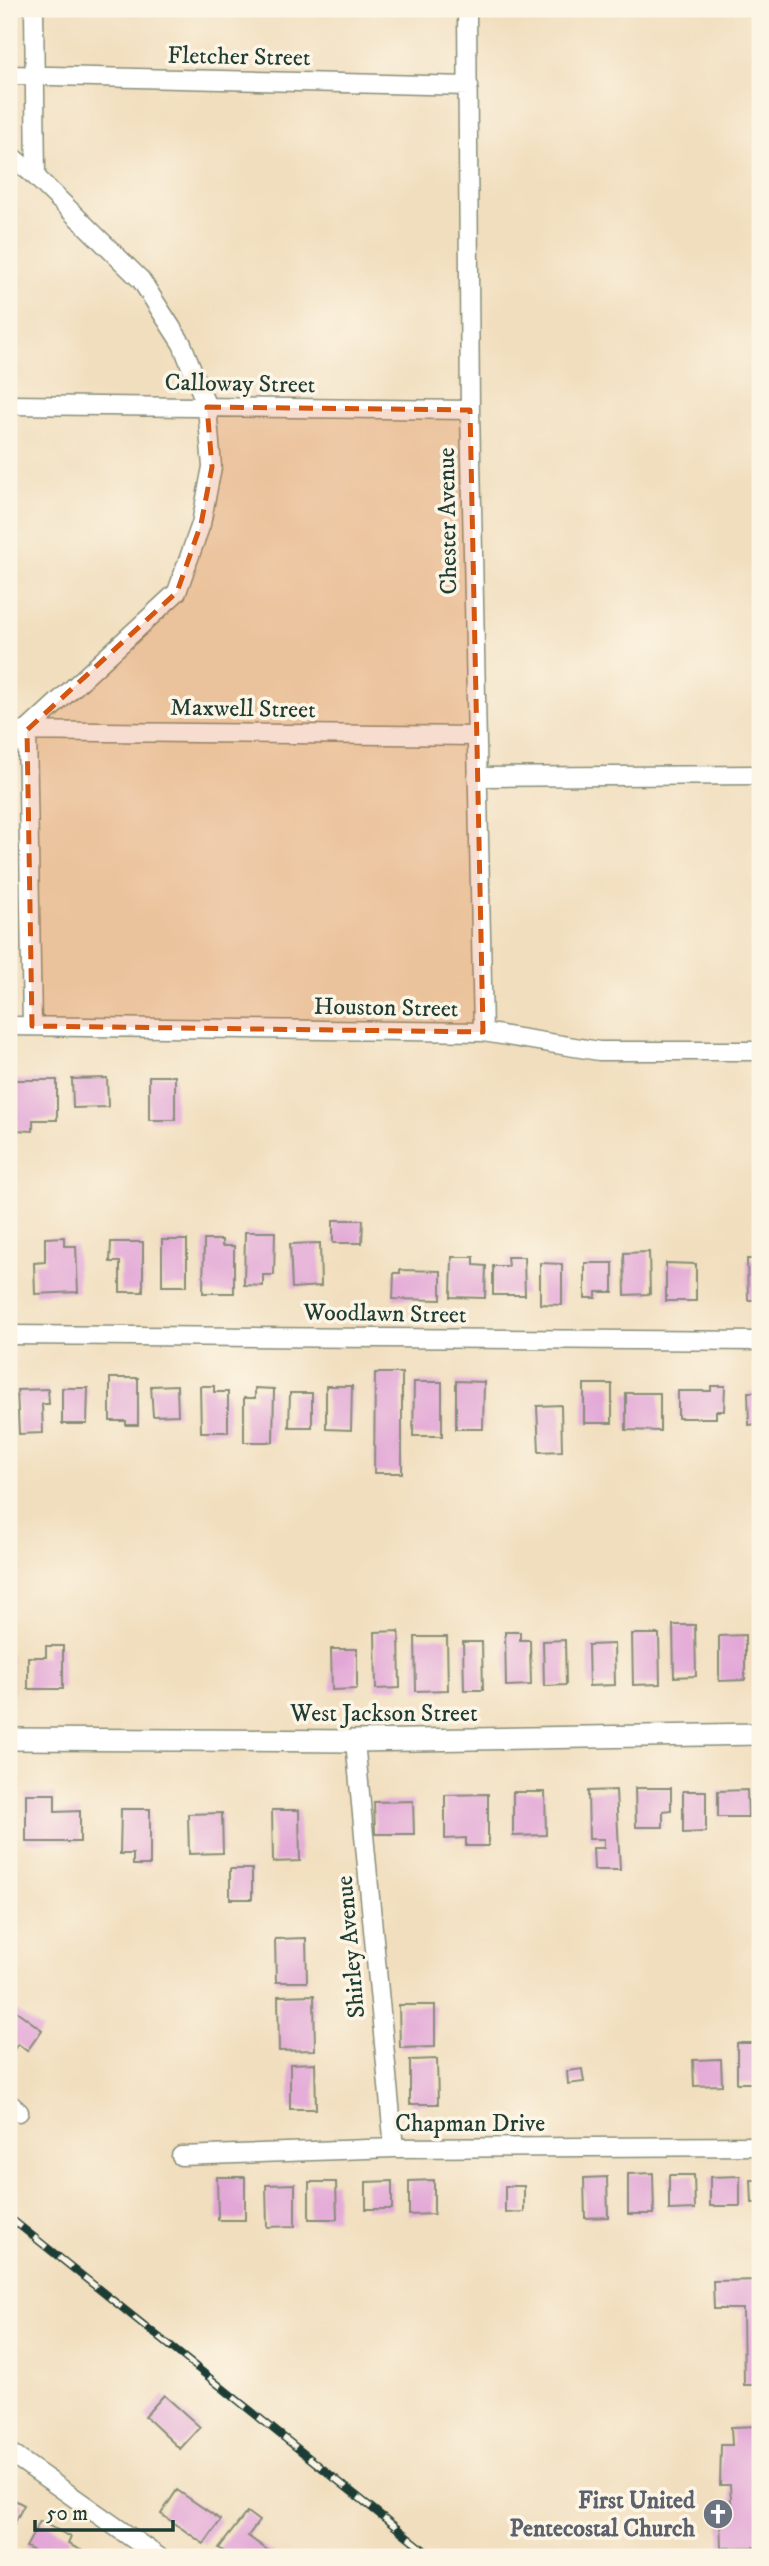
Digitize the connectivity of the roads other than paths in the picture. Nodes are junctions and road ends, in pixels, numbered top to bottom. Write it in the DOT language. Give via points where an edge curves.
graph roads {
  1 [pos="34,9"];
  2 [pos="467,9"];
  3 [pos="9,75"];
  4 [pos="33,75"];
  5 [pos="469,86"];
  6 [pos="9,154"];
  7 [pos="36,177"];
  8 [pos="9,405"];
  9 [pos="207,407"];
  10 [pos="470,410"];
  11 [pos="9,730"];
  12 [pos="27,730"];
  13 [pos="476,736"];
  14 [pos="9,747"];
  15 [pos="760,775"];
  16 [pos="477,777"];
  17 [pos="9,1026"];
  18 [pos="32,1026"];
  19 [pos="483,1032"];
  20 [pos="760,1051"];
  21 [pos="9,1335"];
  22 [pos="760,1341"];
  23 [pos="760,1734"];
  24 [pos="9,1739"];
  25 [pos="355,1741"];
  26 [pos="760,2146"];
  27 [pos="394,2148"];
  28 [pos="181,2156"];
  29 [pos="9,2452"];
  30 [pos="159,2557"];
  1 -- 4 [label="street"];
  2 -- 5 [label="street, Chester Avenue"];
  3 -- 4 [label="street, Fletcher Street"];
  4 -- 5 [label="street, Fletcher Street"];
  4 -- 7 [label="street"];
  5 -- 10 [label="street, Chester Avenue"];
  6 -- 7 [label="street"];
  7 -- 9 [label="street" via="141,280 182,344"];
  8 -- 9 [label="street, Calloway Street"];
  9 -- 10 [label="street, Calloway Street"];
  9 -- 12 [label="street" via="212,467 201,524 177,592"];
  10 -- 13 [label="street, Chester Avenue"];
  11 -- 12 [label="street, Maxwell Street"];
  12 -- 13 [label="street, Maxwell Street"];
  12 -- 14 [label="street"];
  12 -- 18 [label="street"];
  13 -- 16 [label="street, Chester Avenue"];
  15 -- 16 [label="street"];
  16 -- 19 [label="street, Chester Avenue"];
  17 -- 18 [label="street, Houston Street"];
  18 -- 19 [label="street, Houston Street"];
  19 -- 20 [label="street, Houston Street" via="599,1051"];
  21 -- 22 [label="street, Woodlawn Street"];
  23 -- 25 [label="street, West Jackson Street"];
  24 -- 25 [label="street, West Jackson Street"];
  25 -- 27 [label="street, Shirley Avenue"];
  26 -- 27 [label="street, Chapman Drive"];
  27 -- 28 [label="street, Chapman Drive"];
  29 -- 30 [label="street"];
}
